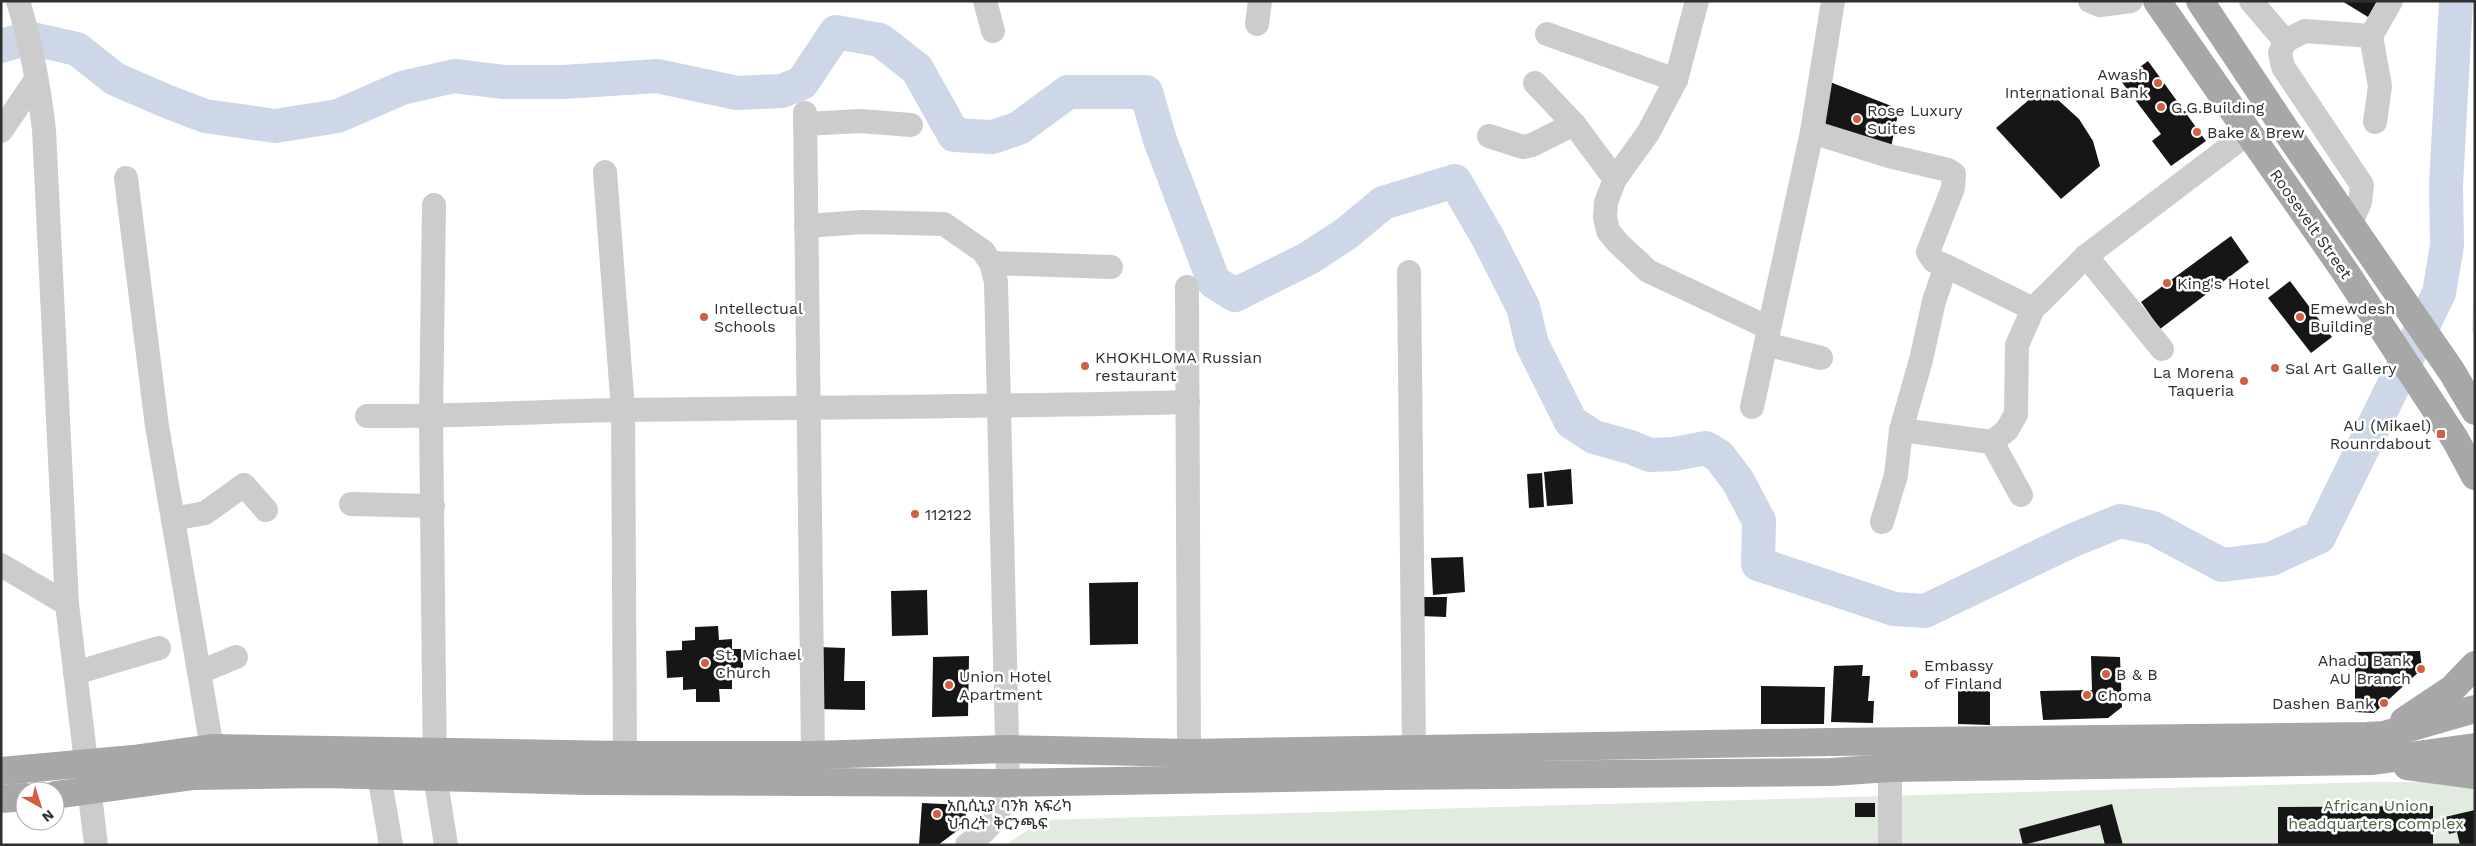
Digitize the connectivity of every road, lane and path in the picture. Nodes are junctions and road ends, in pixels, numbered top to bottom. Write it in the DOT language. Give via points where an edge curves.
graph roads {
  1 [pos="18,1"];
  2 [pos="985,1"];
  3 [pos="1697,1"];
  4 [pos="1833,1"];
  5 [pos="2090,1"];
  6 [pos="2131,1"];
  7 [pos="2158,1"];
  8 [pos="2200,1"];
  9 [pos="2251,1"];
  10 [pos="2391,1"];
  11 [pos="994,31"];
  12 [pos="1547,34"];
  13 [pos="2371,36"];
  14 [pos="2285,41"];
  15 [pos="34,72"];
  16 [pos="1676,80"];
  17 [pos="1535,83"];
  18 [pos="2375,122"];
  19 [pos="1574,124"];
  20 [pos="911,125"];
  21 [pos="1,131"];
  22 [pos="1812,132"];
  23 [pos="2248,133"];
  24 [pos="1489,136"];
  25 [pos="605,172"];
  26 [pos="126,178"];
  27 [pos="1615,179"];
  28 [pos="434,205"];
  29 [pos="2351,223"];
  30 [pos="806,226"];
  31 [pos="2086,256"];
  32 [pos="991,264"];
  33 [pos="1946,266"];
  34 [pos="1110,267"];
  35 [pos="1409,272"];
  36 [pos="1186,287"];
  37 [pos="2033,309"];
  38 [pos="1767,336"];
  39 [pos="2162,349"];
  40 [pos="1822,358"];
  41 [pos="1188,402"];
  42 [pos="999,407"];
  43 [pos="1752,407"];
  44 [pos="810,408"];
  45 [pos="623,410"];
  46 [pos="2475,411"];
  47 [pos="367,416"];
  48 [pos="431,417"];
  49 [pos="1901,430"];
  50 [pos="1992,442"];
  51 [pos="2475,476"];
  52 [pos="2021,495"];
  53 [pos="351,504"];
  54 [pos="433,506"];
  55 [pos="266,510"];
  56 [pos="173,519"];
  57 [pos="1882,522"];
  58 [pos="1,565"];
  59 [pos="67,604"];
  60 [pos="159,648"];
  61 [pos="236,657"];
  62 [pos="2475,665"];
  63 [pos="200,672"];
  64 [pos="75,674"];
  65 [pos="2475,709"];
  66 [pos="2384,735"];
  67 [pos="1891,741"];
  68 [pos="2475,747"];
  69 [pos="212,748"];
  70 [pos="1008,749"];
  71 [pos="1189,753"];
  72 [pos="625,755"];
  73 [pos="813,755"];
  74 [pos="1398,758"];
  75 [pos="2374,761"];
  76 [pos="87,762"];
  77 [pos="435,764"];
  78 [pos="1890,768"];
  79 [pos="1,771"];
  80 [pos="379,775"];
  81 [pos="2475,775"];
  82 [pos="1008,783"];
  83 [pos="89,792"];
  84 [pos="65,794"];
  85 [pos="15,798"];
  86 [pos="1,799"];
  87 [pos="96,845"];
  88 [pos="391,845"];
  89 [pos="446,845"];
  90 [pos="967,845"];
  91 [pos="1890,845"];
  1 -- 15 [label="street"];
  2 -- 11 [label="street"];
  3 -- 16 [label="street"];
  4 -- 22 [label="street"];
  5 -- 6 [label="street" via="2100,5"];
  7 -- 23 [label="main road, Roosevelt Street"];
  8 -- 29 [label="main road, Roosevelt Street"];
  9 -- 14 [label="street"];
  10 -- 13 [label="street"];
  12 -- 16 [label="street"];
  13 -- 14 [label="street" via="2305,31"];
  13 -- 18 [label="street" via="2380,86"];
  14 -- 29 [label="street" via="2280,53 2283,67 2362,186 2360,202"];
  15 -- 21 [label="street"];
  15 -- 59 [label="street" via="44,130"];
  16 -- 27 [label="street" via="1648,132"];
  17 -- 19 [label="street"];
  19 -- 24 [label="street" via="1523,147"];
  19 -- 27 [label="street"];
  20 -- 30 [label="street" via="805,118"];
  22 -- 33 [label="street" via="1954,174 1953,188 1928,252 1934,261"];
  22 -- 38 [label="street"];
  23 -- 31 [label="street"];
  23 -- 51 [label="main road, Roosevelt Street" via="2344,270 2455,439"];
  25 -- 45 [label="street"];
  26 -- 56 [label="street"];
  27 -- 38 [label="street" via="1606,202 1605,217 1608,230 1632,258 1648,271"];
  28 -- 48 [label="street"];
  29 -- 46 [label="main road, Roosevelt Street"];
  30 -- 32 [label="street" via="864,222 944,224 983,251"];
  30 -- 44 [label="street"];
  31 -- 37 [label="street"];
  31 -- 39 [label="street"];
  32 -- 34 [label="street"];
  32 -- 42 [label="street" via="996,282"];
  33 -- 37 [label="street"];
  33 -- 49 [label="street"];
  35 -- 74 [label="street"];
  36 -- 41 [label="street"];
  37 -- 50 [label="street" via="2017,345 2016,414 2007,430"];
  38 -- 40 [label="street"];
  38 -- 43 [label="street"];
  41 -- 42 [label="street"];
  41 -- 71 [label="street"];
  42 -- 44 [label="street"];
  42 -- 70 [label="street"];
  44 -- 45 [label="street"];
  44 -- 73 [label="street"];
  45 -- 48 [label="street"];
  45 -- 72 [label="street"];
  47 -- 48 [label="street"];
  48 -- 54 [label="street"];
  49 -- 50 [label="street"];
  49 -- 57 [label="street" via="1896,475"];
  50 -- 52 [label="street"];
  53 -- 54 [label="street"];
  54 -- 77 [label="street"];
  55 -- 56 [label="street" via="244,485 206,513"];
  56 -- 63 [label="street"];
  58 -- 59 [label="street"];
  59 -- 64 [label="street"];
  60 -- 64 [label="street"];
  61 -- 63 [label="street"];
  62 -- 66 [label="main road" via="2452,688"];
  63 -- 69 [label="street"];
  64 -- 76 [label="street"];
  65 -- 66 [label="main road"];
  66 -- 67 [label="main road"];
  67 -- 74 [label="main road"];
  67 -- 78 [label="street"];
  68 -- 75 [label="main road"];
  69 -- 76 [label="main road"];
  69 -- 77 [label="main road"];
  70 -- 71 [label="main road"];
  70 -- 73 [label="main road"];
  70 -- 82 [label="street"];
  71 -- 74 [label="main road"];
  72 -- 73 [label="main road"];
  72 -- 77 [label="main road"];
  74 -- 78 [label="main road" via="1831,772"];
  74 -- 82 [label="main road"];
  75 -- 78 [label="main road"];
  75 -- 81 [label="main road"];
  76 -- 79 [label="main road"];
  76 -- 83 [label="street"];
  77 -- 80 [label="main road"];
  77 -- 82 [label="main road" via="586,781"];
  77 -- 89 [label="street"];
  78 -- 91 [label="street"];
  80 -- 83 [label="main road" via="194,776"];
  80 -- 88 [label="street"];
  82 -- 90 [label="street" via="995,821"];
  83 -- 84 [label="main road"];
  83 -- 87 [label="street"];
  85 -- 86 [label="main road"];
}
